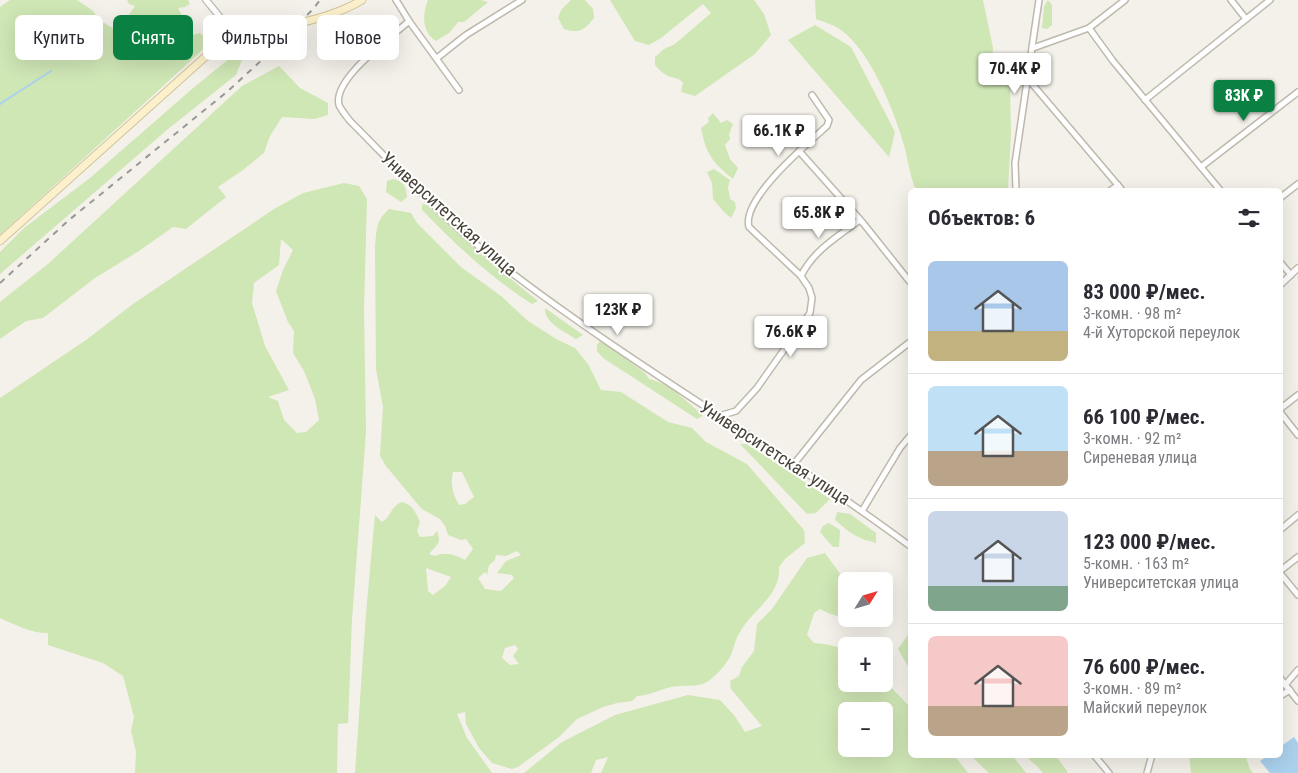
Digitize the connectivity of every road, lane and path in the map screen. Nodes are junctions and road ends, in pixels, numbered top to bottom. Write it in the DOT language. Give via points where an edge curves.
graph roads {
  1 [pos="206,0"];
  2 [pos="362,0"];
  3 [pos="396,0"];
  4 [pos="522,0"];
  5 [pos="1039,0"];
  6 [pos="1125,0"];
  7 [pos="1231,0"];
  8 [pos="1270,0"];
  9 [pos="218,15"];
  10 [pos="1246,19"];
  11 [pos="307,20"];
  12 [pos="410,21"];
  13 [pos="1089,28"];
  14 [pos="1033,48"];
  15 [pos="436,58"];
  16 [pos="203,60"];
  17 [pos="1028,79"];
  18 [pos="460,90"];
  19 [pos="1298,92"];
  20 [pos="812,95"];
  21 [pos="1145,100"];
  22 [pos="799,151"];
  23 [pos="1201,167"];
  24 [pos="1298,184"];
  25 [pos="1118,185"];
  26 [pos="1016,188"];
  27 [pos="1114,188"];
  28 [pos="1120,188"];
  29 [pos="1218,188"];
  30 [pos="1283,196"];
  31 [pos="860,220"];
  32 [pos="0,241"];
  33 [pos="1283,264"];
  34 [pos="1296,272"];
  35 [pos="801,276"];
  36 [pos="908,280"];
  37 [pos="1283,282"];
  38 [pos="908,344"];
  39 [pos="1298,395"];
  40 [pos="1283,408"];
  41 [pos="1283,414"];
  42 [pos="719,416"];
  43 [pos="1298,434"];
  44 [pos="908,438"];
  45 [pos="794,464"];
  46 [pos="862,511"];
  47 [pos="1298,515"];
  48 [pos="1283,528"];
  49 [pos="908,545"];
  50 [pos="1298,557"];
  51 [pos="1283,570"];
  52 [pos="1283,576"];
  53 [pos="1298,595"];
  54 [pos="1298,670"];
  55 [pos="1283,682"];
  56 [pos="1285,685"];
  57 [pos="1290,690"];
  58 [pos="1283,694"];
  59 [pos="1298,701"];
  60 [pos="1097,758"];
  61 [pos="1151,758"];
  62 [pos="1110,773"];
  63 [pos="1147,773"];
  1 -- 9 [label="street"];
  2 -- 11 [label="main road"];
  3 -- 12 [label="street"];
  4 -- 15 [label="street"];
  5 -- 14 [label="street"];
  6 -- 13 [label="street"];
  7 -- 10 [label="street"];
  8 -- 10 [label="street"];
  10 -- 21 [label="street"];
  12 -- 15 [label="street"];
  12 -- 42 [label="street, Университетская улица" via="368,56 340,91 339,105 350,121 437,208 503,266"];
  13 -- 14 [label="street"];
  13 -- 21 [label="street"];
  14 -- 17 [label="street"];
  15 -- 18 [label="street"];
  16 -- 32 [label="main road"];
  17 -- 25 [label="street"];
  17 -- 26 [label="street" via="1015,163"];
  19 -- 23 [label="street"];
  20 -- 22 [label="street" via="829,123"];
  21 -- 23 [label="street"];
  22 -- 31 [label="street"];
  22 -- 35 [label="street" via="763,190 748,224"];
  23 -- 29 [label="street"];
  24 -- 30 [label="street"];
  25 -- 27 [label="street"];
  25 -- 28 [label="street"];
  31 -- 35 [label="street" via="817,253"];
  31 -- 36 [label="street"];
  33 -- 34 [label="street"];
  34 -- 37 [label="street"];
  35 -- 42 [label="street" via="812,298 810,314 757,388 736,411"];
  38 -- 45 [label="street" via="861,380"];
  39 -- 40 [label="street"];
  41 -- 43 [label="street"];
  42 -- 45 [label="street, Университетская улица"];
  44 -- 46 [label="street"];
  45 -- 46 [label="street, Университетская улица"];
  46 -- 49 [label="street, Университетская улица"];
  47 -- 48 [label="street"];
  50 -- 51 [label="street"];
  52 -- 53 [label="street"];
  54 -- 56 [label="street"];
  55 -- 56 [label="street"];
  56 -- 57 [label="street"];
  57 -- 58 [label="street"];
  57 -- 59 [label="street"];
  60 -- 62 [label="street"];
  61 -- 63 [label="street"];
}
